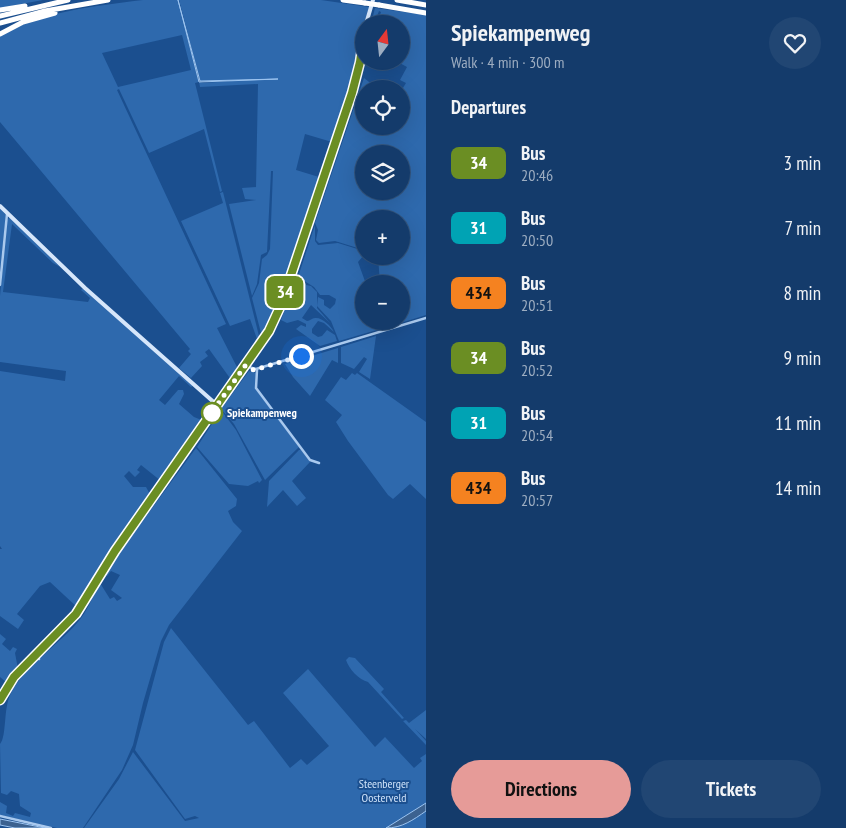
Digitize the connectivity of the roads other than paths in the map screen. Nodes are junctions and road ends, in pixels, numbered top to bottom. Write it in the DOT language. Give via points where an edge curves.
graph roads {
  1 [pos="68,0"];
  2 [pos="108,0"];
  3 [pos="343,0"];
  4 [pos="373,0"];
  5 [pos="398,0"];
  6 [pos="89,3"];
  7 [pos="47,4"];
  8 [pos="426,4"];
  9 [pos="0,10"];
  10 [pos="426,13"];
  11 [pos="369,15"];
  12 [pos="0,16"];
  13 [pos="0,23"];
  14 [pos="0,34"];
  15 [pos="359,70"];
  16 [pos="0,206"];
  17 [pos="8,213"];
  18 [pos="0,285"];
  19 [pos="426,318"];
  20 [pos="245,366"];
  21 [pos="256,369"];
  22 [pos="217,405"];
  23 [pos="319,463"];
  24 [pos="35,655"];
  25 [pos="38,659"];
  26 [pos="0,700"];
  27 [pos="0,816"];
  28 [pos="51,828"];
  1 -- 7 [label="highway"];
  2 -- 6 [label="highway"];
  3 -- 10 [label="highway, bridge"];
  4 -- 11 [label="main road"];
  5 -- 8 [label="highway"];
  6 -- 13 [label="highway"];
  6 -- 14 [label="highway" via="27,20"];
  7 -- 9 [label="highway"];
  7 -- 12 [label="highway"];
  15 -- 20 [label="main road" via="281,305 269,331"];
  16 -- 17 [label="main road"];
  17 -- 18 [label="street"];
  17 -- 22 [label="main road" via="85,288"];
  19 -- 21 [label="street"];
  20 -- 21 [label="street"];
  20 -- 22 [label="main road"];
  21 -- 23 [label="street" via="256,388 310,460"];
  22 -- 24 [label="main road" via="115,551 76,614"];
  24 -- 25 [label="street"];
  24 -- 26 [label="main road" via="8,684"];
  27 -- 28 [label="street"];
}
